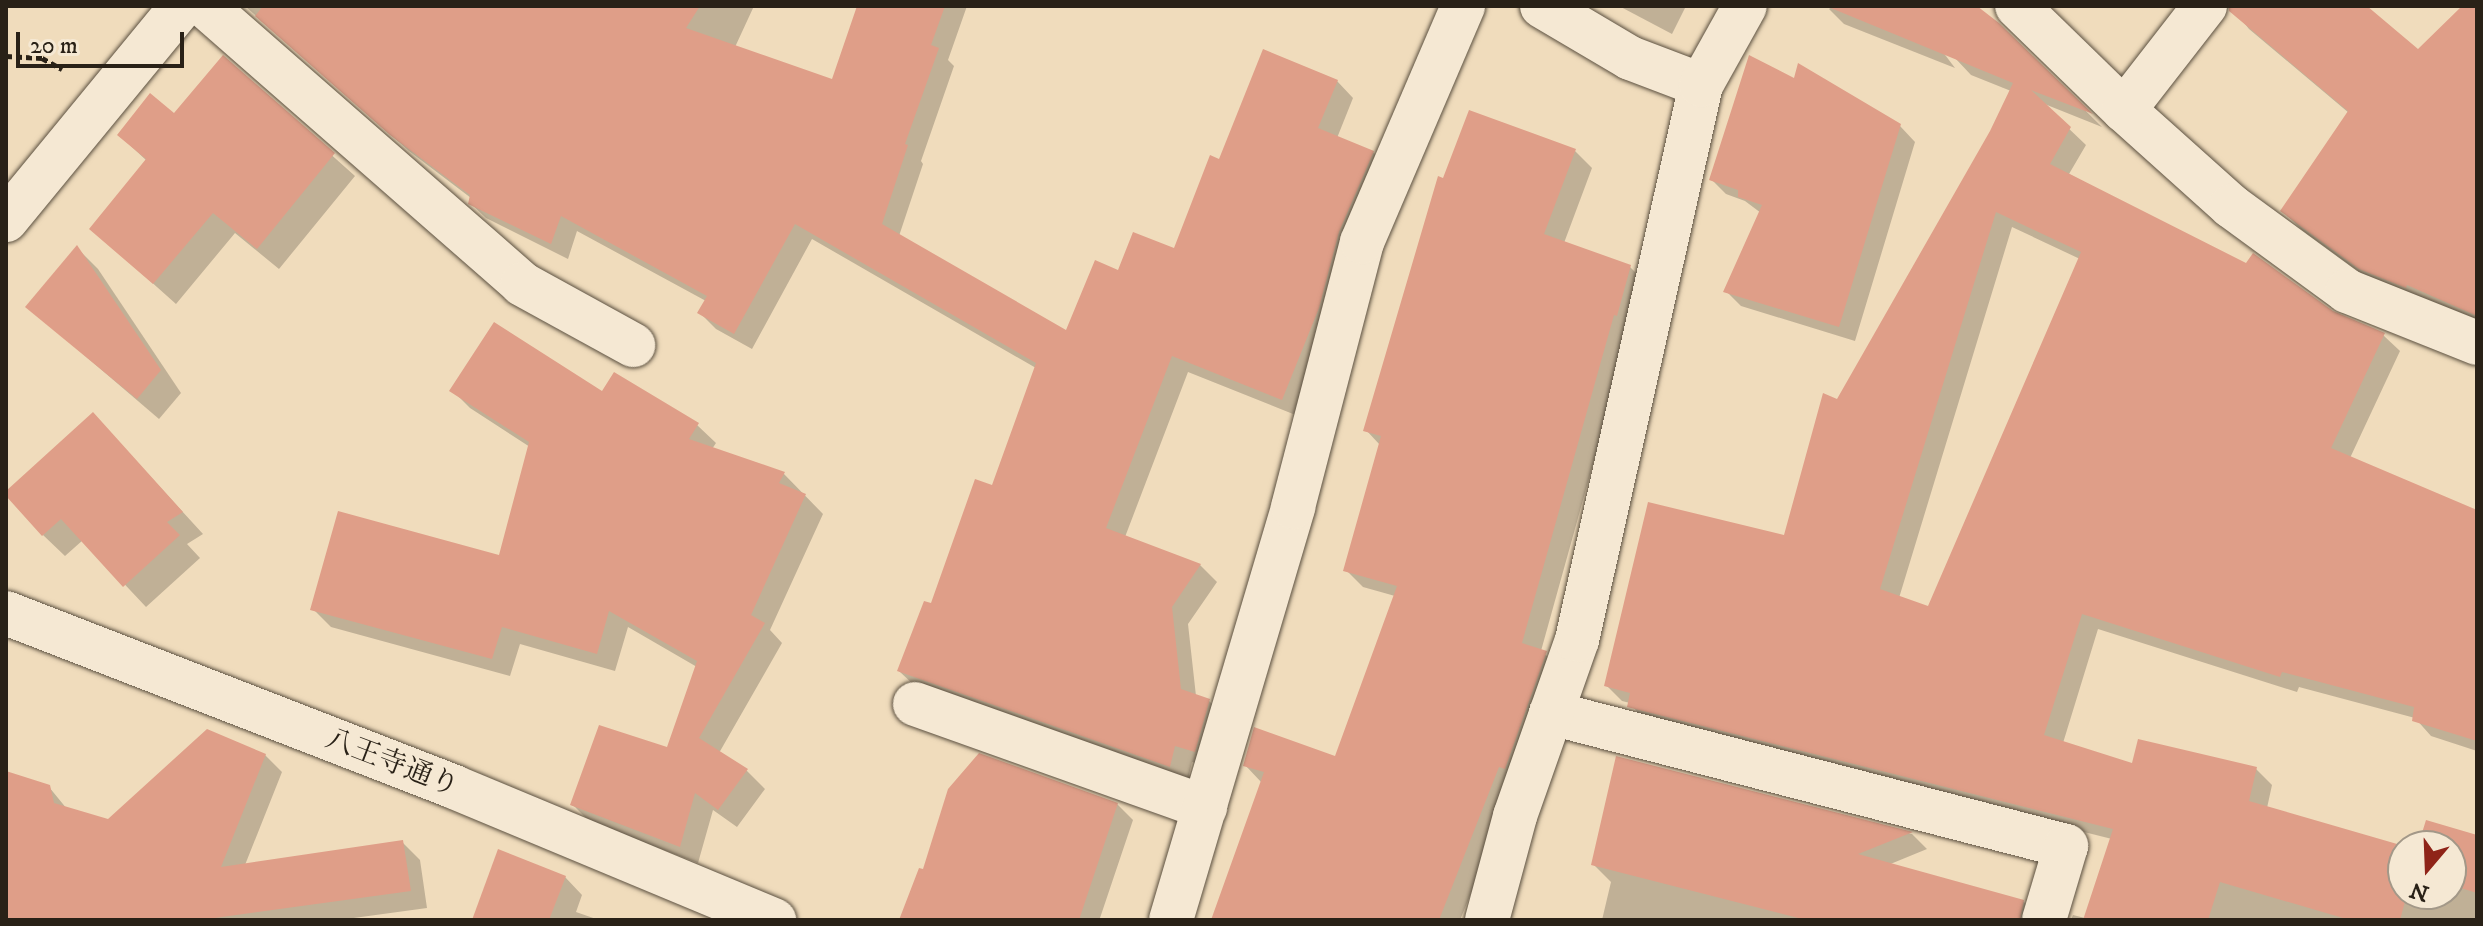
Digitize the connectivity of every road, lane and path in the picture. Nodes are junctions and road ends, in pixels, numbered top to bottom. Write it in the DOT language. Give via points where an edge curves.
graph roads {
  1 [pos="182,6"];
  2 [pos="205,6"];
  3 [pos="1463,6"];
  4 [pos="1542,6"];
  5 [pos="1745,6"];
  6 [pos="2017,6"];
  7 [pos="2205,6"];
  8 [pos="1701,85"];
  9 [pos="2124,110"];
  10 [pos="6,220"];
  11 [pos="2477,343"];
  12 [pos="633,345"];
  13 [pos="6,613"];
  14 [pos="915,704"];
  15 [pos="1551,713"];
  16 [pos="1205,807"];
  17 [pos="774,920"];
  18 [pos="1171,920"];
  19 [pos="1487,920"];
  20 [pos="2044,920"];
  1 -- 10 [label="street"];
  2 -- 12 [label="street" via="522,284"];
  3 -- 16 [label="street" via="1362,242 1293,507"];
  4 -- 8 [label="street" via="1630,58"];
  5 -- 8 [label="street"];
  6 -- 9 [label="street"];
  7 -- 9 [label="street"];
  8 -- 15 [label="street" via="1577,640"];
  9 -- 11 [label="street" via="2231,206 2347,291"];
  13 -- 17 [label="street, 八王寺通り" via="454,787"];
  14 -- 16 [label="street"];
  15 -- 19 [label="street"];
  15 -- 20 [label="street" via="2066,846"];
  16 -- 18 [label="street"];
}
